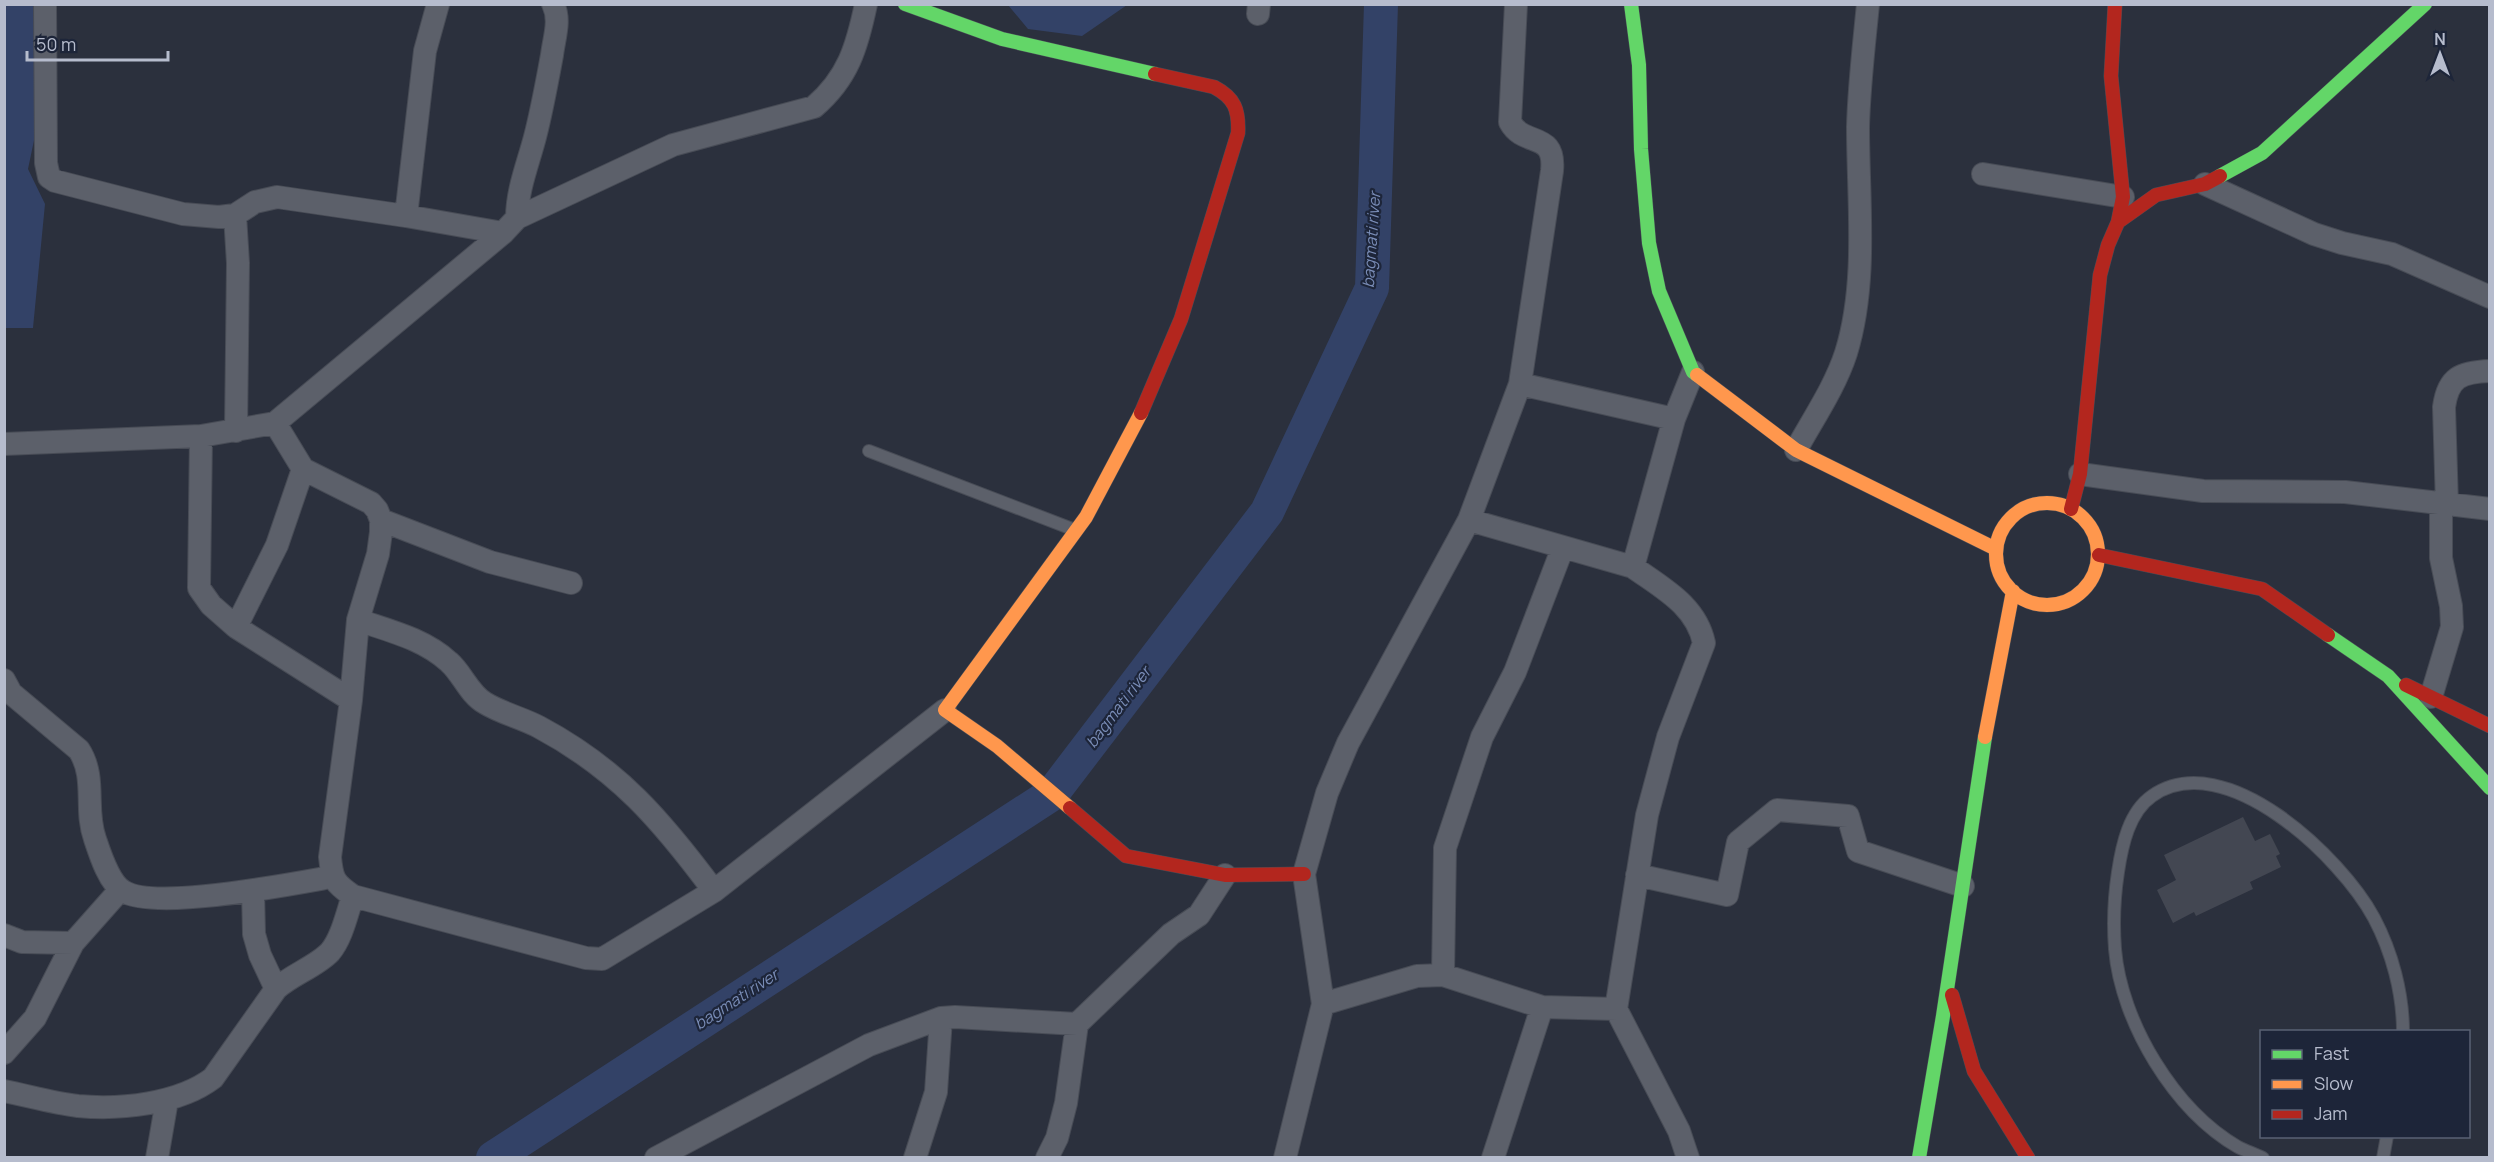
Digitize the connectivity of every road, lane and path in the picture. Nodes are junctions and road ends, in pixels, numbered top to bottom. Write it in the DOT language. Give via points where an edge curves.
graph roads {
  1 [pos="45,4"];
  2 [pos="438,4"];
  3 [pos="553,4"];
  4 [pos="866,4"];
  5 [pos="905,4"];
  6 [pos="1516,4"];
  7 [pos="1631,4"];
  8 [pos="1868,4"];
  9 [pos="2115,4"];
  10 [pos="2425,4"];
  11 [pos="1983,174"];
  12 [pos="2205,184"];
  13 [pos="2123,198"];
  14 [pos="235,215"];
  15 [pos="406,216"];
  16 [pos="2118,222"];
  17 [pos="510,226"];
  18 [pos="2490,297"];
  19 [pos="2488,366"];
  20 [pos="1693,372"];
  21 [pos="1520,384"];
  22 [pos="1674,419"];
  23 [pos="275,423"];
  24 [pos="236,431"];
  25 [pos="201,436"];
  26 [pos="4,444"];
  27 [pos="1796,450"];
  28 [pos="869,452"];
  29 [pos="303,469"];
  30 [pos="2080,474"];
  31 [pos="2444,504"];
  32 [pos="2072,508"];
  33 [pos="2490,509"];
  34 [pos="381,520"];
  35 [pos="1469,520"];
  36 [pos="1076,531"];
  37 [pos="1563,547"];
  38 [pos="1996,549"];
  39 [pos="2099,555"];
  40 [pos="1633,567"];
  41 [pos="571,583"];
  42 [pos="2013,591"];
  43 [pos="358,620"];
  44 [pos="236,627"];
  45 [pos="2388,676"];
  46 [pos="4,680"];
  47 [pos="2431,697"];
  48 [pos="351,700"];
  49 [pos="945,710"];
  50 [pos="2490,726"];
  51 [pos="2490,788"];
  52 [pos="1225,874"];
  53 [pos="1304,874"];
  54 [pos="1637,875"];
  55 [pos="332,877"];
  56 [pos="1963,886"];
  57 [pos="120,890"];
  58 [pos="253,891"];
  59 [pos="714,891"];
  60 [pos="353,896"];
  61 [pos="4,935"];
  62 [pos="73,943"];
  63 [pos="1443,975"];
  64 [pos="1949,985"];
  65 [pos="276,989"];
  66 [pos="1323,1004"];
  67 [pos="1542,1007"];
  68 [pos="1616,1009"];
  69 [pos="941,1018"];
  70 [pos="1077,1024"];
  71 [pos="2403,1030"];
  72 [pos="4,1053"];
  73 [pos="4,1092"];
  74 [pos="167,1100"];
  75 [pos="2387,1138"];
  76 [pos="698,1148"];
  77 [pos="157,1158"];
  78 [pos="656,1158"];
  79 [pos="915,1158"];
  80 [pos="1047,1158"];
  81 [pos="1285,1158"];
  82 [pos="1493,1158"];
  83 [pos="1688,1158"];
  84 [pos="1918,1158"];
  85 [pos="2028,1158"];
  86 [pos="2263,1158"];
  87 [pos="2383,1158"];
  1 -- 14 [label="street" via="49,177 55,182 183,214"];
  2 -- 15 [label="street" via="425,51"];
  3 -- 17 [label="street" via="557,23 550,65 535,138"];
  4 -- 17 [label="street" via="845,74 814,107 673,145"];
  5 -- 36 [label="street" via="1002,39 1214,87 1236,103 1238,133 1181,319 1146,404"];
  6 -- 21 [label="street" via="1510,122 1520,134 1546,145 1554,159"];
  7 -- 20 [label="street" via="1639,65 1649,243 1659,291"];
  8 -- 27 [label="street" via="1858,124 1859,256 1853,323 1836,378"];
  9 -- 13 [label="street" via="2110,76"];
  10 -- 12 [label="street" via="2262,153"];
  11 -- 13 [label="street"];
  12 -- 16 [label="street" via="2156,195"];
  12 -- 18 [label="street" via="2314,234 2392,254"];
  13 -- 16 [label="street"];
  14 -- 15 [label="street" via="255,202 277,197"];
  14 -- 24 [label="street"];
  15 -- 17 [label="street"];
  16 -- 30 [label="street" via="2100,275"];
  17 -- 23 [label="street"];
  19 -- 31 [label="street" via="2451,382 2446,393"];
  20 -- 22 [label="street"];
  20 -- 27 [label="street"];
  21 -- 22 [label="street"];
  21 -- 35 [label="street"];
  22 -- 40 [label="street"];
  23 -- 24 [label="street"];
  23 -- 29 [label="street"];
  24 -- 25 [label="street"];
  25 -- 26 [label="street"];
  25 -- 44 [label="street" via="199,588"];
  27 -- 38 [label="street"];
  28 -- 36 [label="lane"];
  29 -- 34 [label="street" via="370,503"];
  29 -- 44 [label="street" via="277,545"];
  30 -- 31 [label="street" via="2203,491 2344,492"];
  30 -- 32 [label="street"];
  31 -- 33 [label="street"];
  31 -- 47 [label="street" via="2441,558 2452,627"];
  32 -- 38 [label="street" via="2044,503 2017,512 2007,522"];
  32 -- 39 [label="street" via="2092,528"];
  34 -- 41 [label="street" via="490,562"];
  34 -- 43 [label="street" via="378,554"];
  35 -- 37 [label="street"];
  35 -- 53 [label="street" via="1348,743 1327,793"];
  36 -- 49 [label="street"];
  37 -- 40 [label="street"];
  37 -- 63 [label="street" via="1515,672 1482,737 1445,848"];
  38 -- 42 [label="street" via="1998,568"];
  39 -- 42 [label="street" via="2090,582 2067,600 2039,604"];
  39 -- 45 [label="street" via="2262,589"];
  40 -- 54 [label="street" via="1680,601 1700,628 1704,643 1659,767"];
  42 -- 56 [label="street" via="1994,678"];
  43 -- 48 [label="street"];
  43 -- 59 [label="street" via="433,648 452,663 482,701 538,726 600,766 632,791 670,832"];
  44 -- 48 [label="street"];
  45 -- 47 [label="street"];
  45 -- 51 [label="street"];
  46 -- 57 [label="street" via="11,693 86,760 91,827"];
  47 -- 50 [label="street"];
  48 -- 55 [label="street" via="330,857"];
  49 -- 52 [label="street" via="997,746 1126,856"];
  49 -- 59 [label="street"];
  52 -- 53 [label="street"];
  52 -- 70 [label="street" via="1199,915 1172,934"];
  53 -- 66 [label="street"];
  54 -- 56 [label="street" via="1727,895 1738,842 1777,810 1848,816 1858,851"];
  54 -- 68 [label="street"];
  55 -- 58 [label="street"];
  55 -- 60 [label="street"];
  56 -- 64 [label="street"];
  57 -- 58 [label="street" via="141,897"];
  57 -- 62 [label="street"];
  58 -- 65 [label="street" via="254,934"];
  59 -- 60 [label="street" via="609,956 595,960"];
  60 -- 65 [label="street" via="331,950"];
  61 -- 62 [label="street" via="22,942"];
  62 -- 72 [label="street" via="35,1018"];
  63 -- 66 [label="street" via="1417,976"];
  63 -- 67 [label="street"];
  64 -- 84 [label="street"];
  64 -- 85 [label="street" via="1974,1071"];
  65 -- 74 [label="street" via="213,1078 201,1088"];
  66 -- 81 [label="street"];
  67 -- 68 [label="street"];
  67 -- 82 [label="street"];
  68 -- 83 [label="street" via="1679,1131"];
  69 -- 70 [label="street"];
  69 -- 76 [label="street" via="870,1045"];
  69 -- 79 [label="street" via="936,1092"];
  70 -- 80 [label="street" via="1066,1103"];
  71 -- 86 [label="lane" via="2390,956 2373,918 2320,850 2291,825 2232,790 2180,784 2141,804 2120,860 2113,905 2115,951 2123,992 2140,1037 2170,1086 2238,1147"];
  73 -- 74 [label="street" via="78,1106"];
  74 -- 77 [label="street"];
  75 -- 87 [label="lane"];
  76 -- 78 [label="street"];
}
